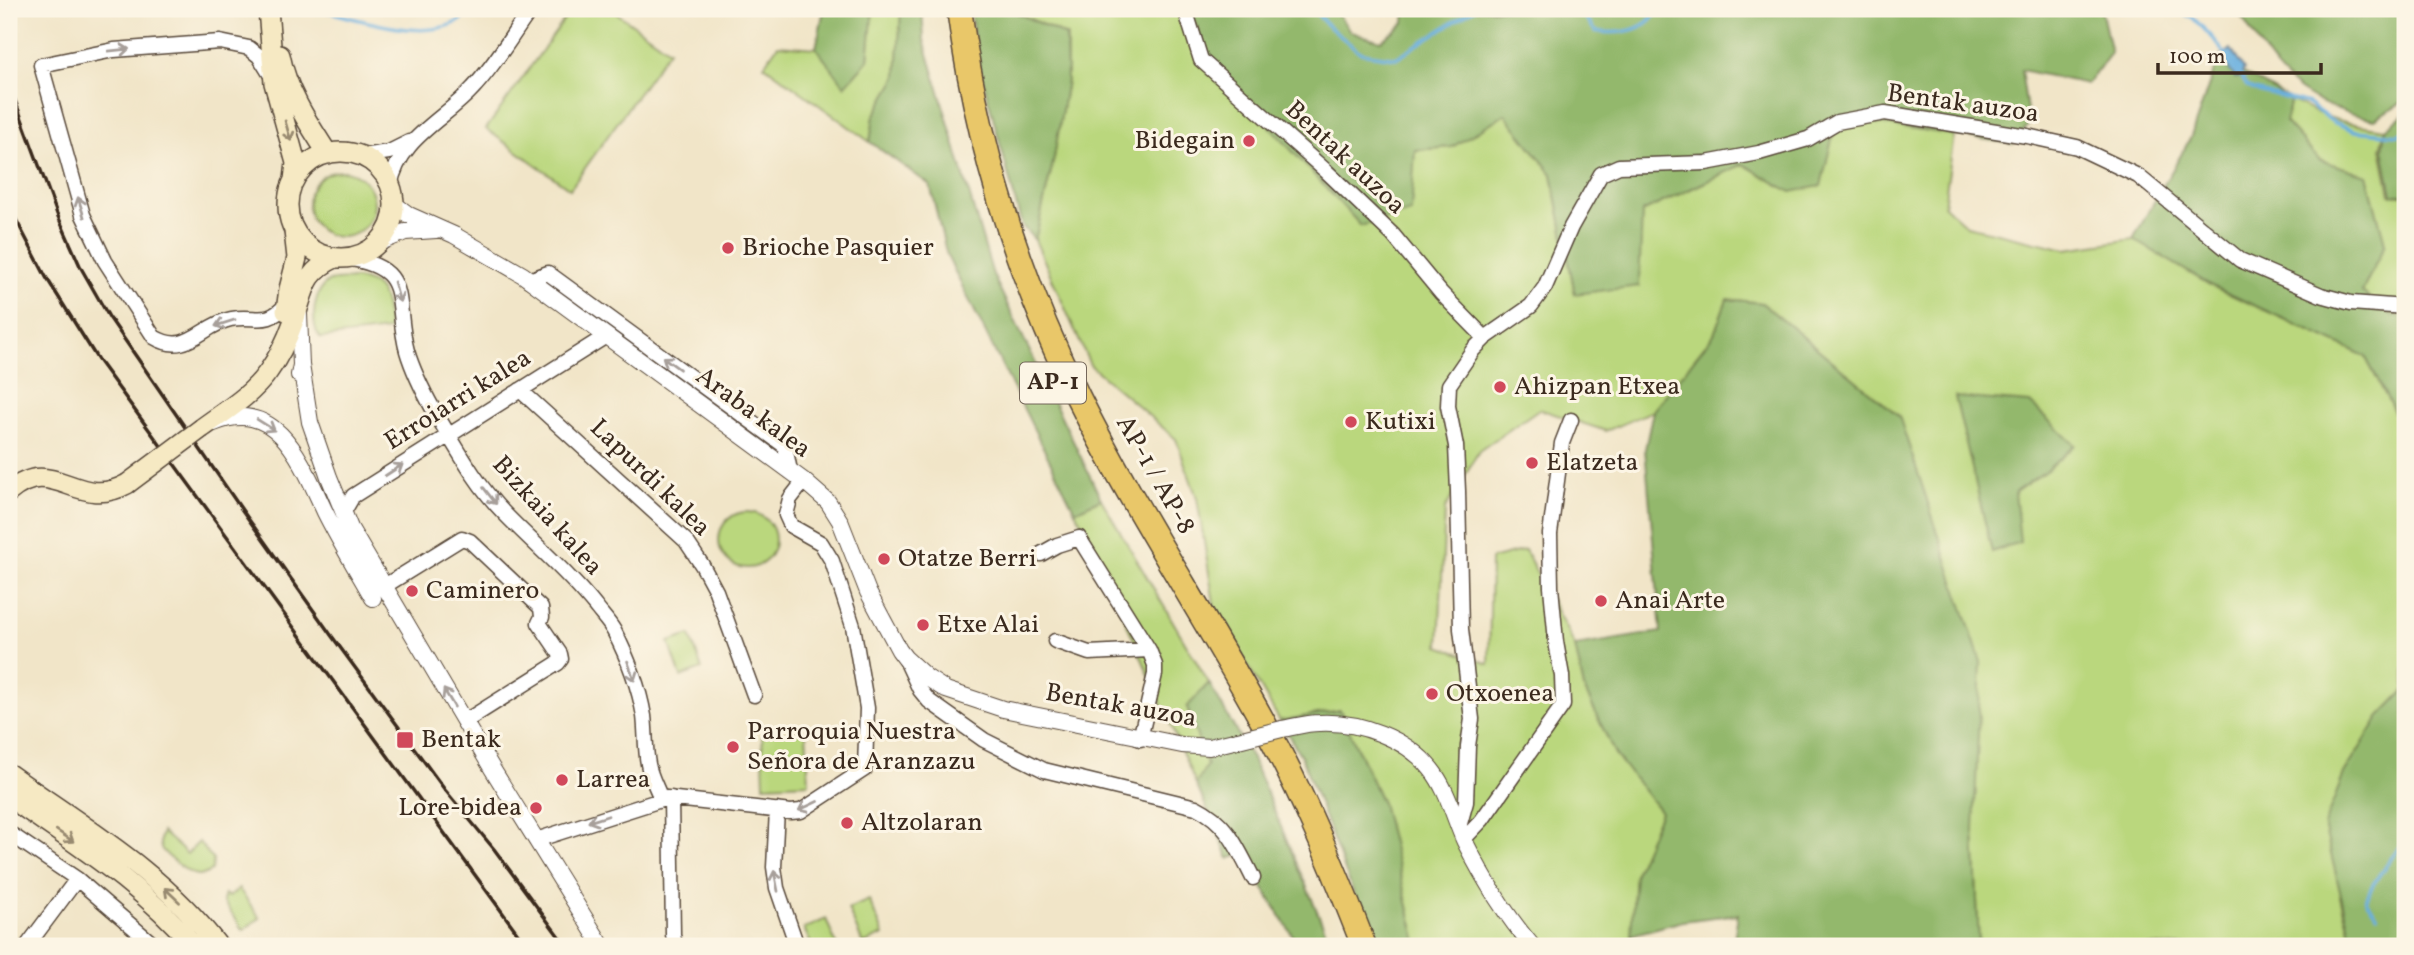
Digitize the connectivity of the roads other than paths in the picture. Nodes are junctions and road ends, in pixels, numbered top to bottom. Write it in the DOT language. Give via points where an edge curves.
graph roads {
  1 [pos="268,9"];
  2 [pos="274,9"];
  3 [pos="531,9"];
  4 [pos="942,9"];
  5 [pos="959,9"];
  6 [pos="1185,9"];
  7 [pos="274,83"];
  8 [pos="414,139"];
  9 [pos="328,154"];
  10 [pos="362,156"];
  11 [pos="295,180"];
  12 [pos="392,195"];
  13 [pos="294,230"];
  14 [pos="443,230"];
  15 [pos="378,243"];
  16 [pos="340,258"];
  17 [pos="529,280"];
  18 [pos="293,305"];
  19 [pos="2405,307"];
  20 [pos="606,336"];
  21 [pos="1485,338"];
  22 [pos="301,365"];
  23 [pos="520,390"];
  24 [pos="1571,420"];
  25 [pos="202,428"];
  26 [pos="449,435"];
  27 [pos="790,471"];
  28 [pos="804,481"];
  29 [pos="9,492"];
  30 [pos="343,513"];
  31 [pos="1041,554"];
  32 [pos="378,593"];
  33 [pos="1055,641"];
  34 [pos="1149,650"];
  35 [pos="905,659"];
  36 [pos="754,695"];
  37 [pos="464,722"];
  38 [pos="1140,738"];
  39 [pos="9,774"];
  40 [pos="9,797"];
  41 [pos="666,798"];
  42 [pos="777,810"];
  43 [pos="9,833"];
  44 [pos="1461,833"];
  45 [pos="536,840"];
  46 [pos="1253,877"];
  47 [pos="77,879"];
  48 [pos="149,944"];
  49 [pos="27,946"];
  50 [pos="194,946"];
  51 [pos="218,946"];
  52 [pos="602,946"];
  53 [pos="675,946"];
  54 [pos="797,946"];
  55 [pos="1347,946"];
  56 [pos="1364,946"];
  57 [pos="1532,946"];
  1 -- 7 [label="main road"];
  2 -- 9 [label="main road" via="282,67 300,112"];
  3 -- 8 [label="street" via="473,88"];
  4 -- 55 [label="highway, AP-1 / AP-8 / AP-1" via="979,185 1035,343 1083,444 1261,752"];
  5 -- 56 [label="highway, AP-1 / AP-8 / AP-1" via="976,106 998,191 1059,357 1120,475 1275,744"];
  6 -- 21 [label="street, Bentak auzoa" via="1201,60 1393,235"];
  7 -- 11 [label="main road, one-way" via="296,163"];
  18 -- 7 [label="street, one-way" via="271,318 230,319 186,342 163,343 154,337 104,261 83,215 41,65 114,50 220,42 249,48"];
  8 -- 10 [label="street" via="389,152"];
  8 -- 12 [label="street" via="398,160"];
  9 -- 10 [label="main road"];
  9 -- 11 [label="main road" via="312,161"];
  10 -- 12 [label="main road" via="379,168"];
  11 -- 13 [label="main road" via="288,200"];
  12 -- 14 [label="street, Araba kalea" via="416,219"];
  12 -- 15 [label="main road" via="391,221"];
  13 -- 16 [label="main road" via="316,252"];
  13 -- 18 [label="main road"];
  14 -- 15 [label="street" via="405,232"];
  14 -- 17 [label="street, Araba kalea"];
  15 -- 16 [label="main road" via="363,254"];
  16 -- 18 [label="main road" via="322,264 309,277"];
  16 -- 26 [label="street, Bizkaia kalea, one-way" via="370,261 394,279 407,350 421,388"];
  17 -- 20 [label="street, Araba kalea"];
  27 -- 17 [label="street, one-way" via="785,446 762,429 548,273"];
  18 -- 22 [label="street"];
  18 -- 25 [label="main road" via="290,330 268,372 244,397"];
  19 -- 21 [label="street, Bentak auzoa" via="2351,303 2321,295 2240,260 2138,176 2077,147 1885,113 1837,122 1808,139 1759,153 1706,163 1619,166 1601,174 1545,287 1531,306"];
  20 -- 23 [label="street, Erroiarri kalea"];
  20 -- 27 [label="street, Araba kalea"];
  21 -- 44 [label="street, Bentak auzoa" via="1462,365 1447,396 1456,446 1461,629 1472,719"];
  22 -- 30 [label="street" via="310,422"];
  22 -- 32 [label="street" via="300,397 315,464 349,544"];
  23 -- 26 [label="street, Erroiarri kalea"];
  23 -- 36 [label="street, Lapurdi kalea" via="686,541 716,592"];
  24 -- 44 [label="street" via="1562,443 1550,534 1563,705 1482,820"];
  25 -- 29 [label="main road, bridge" via="127,484 109,492 95,493 36,478"];
  25 -- 32 [label="street, one-way" via="244,417 256,419 287,440"];
  30 -- 26 [label="street, Erroiarri kalea, one-way" via="353,496"];
  26 -- 41 [label="street, Bizkaia kalea, one-way" via="503,512 578,585 613,628 636,685 648,767"];
  27 -- 28 [label="street, Araba kalea"];
  28 -- 35 [label="street, Bentak auzoa" via="828,502 840,521 868,592"];
  28 -- 42 [label="street, Araba kalea, one-way" via="790,499 786,515 791,526 821,543 832,561 853,626 868,740 865,769 802,811"];
  30 -- 32 [label="street"];
  31 -- 34 [label="street" via="1079,538"];
  37 -- 32 [label="street, one-way"];
  32 -- 37 [label="street" via="462,538 541,608 539,623 561,659"];
  33 -- 34 [label="street" via="1089,653"];
  34 -- 38 [label="street" via="1155,674"];
  35 -- 38 [label="street, Bentak auzoa" via="946,690 1003,709"];
  35 -- 46 [label="street, Bentak auzoa" via="929,701 984,740 1044,770 1196,807 1214,816 1231,835"];
  37 -- 45 [label="street"];
  38 -- 44 [label="street, Bentak auzoa, bridge" via="1209,747 1319,723 1355,726 1384,735 1431,769"];
  51 -- 39 [label="main road, one-way" via="176,899 133,861"];
  40 -- 50 [label="main road, one-way" via="125,878"];
  41 -- 42 [label="street"];
  41 -- 45 [label="street, one-way"];
  41 -- 53 [label="street, Bizkaia kalea"];
  54 -- 42 [label="street, one-way" via="777,888"];
  43 -- 47 [label="street"];
  44 -- 57 [label="street, Bentak auzoa" via="1488,885"];
  45 -- 52 [label="street"];
  47 -- 48 [label="street"];
  47 -- 49 [label="street"];
}
